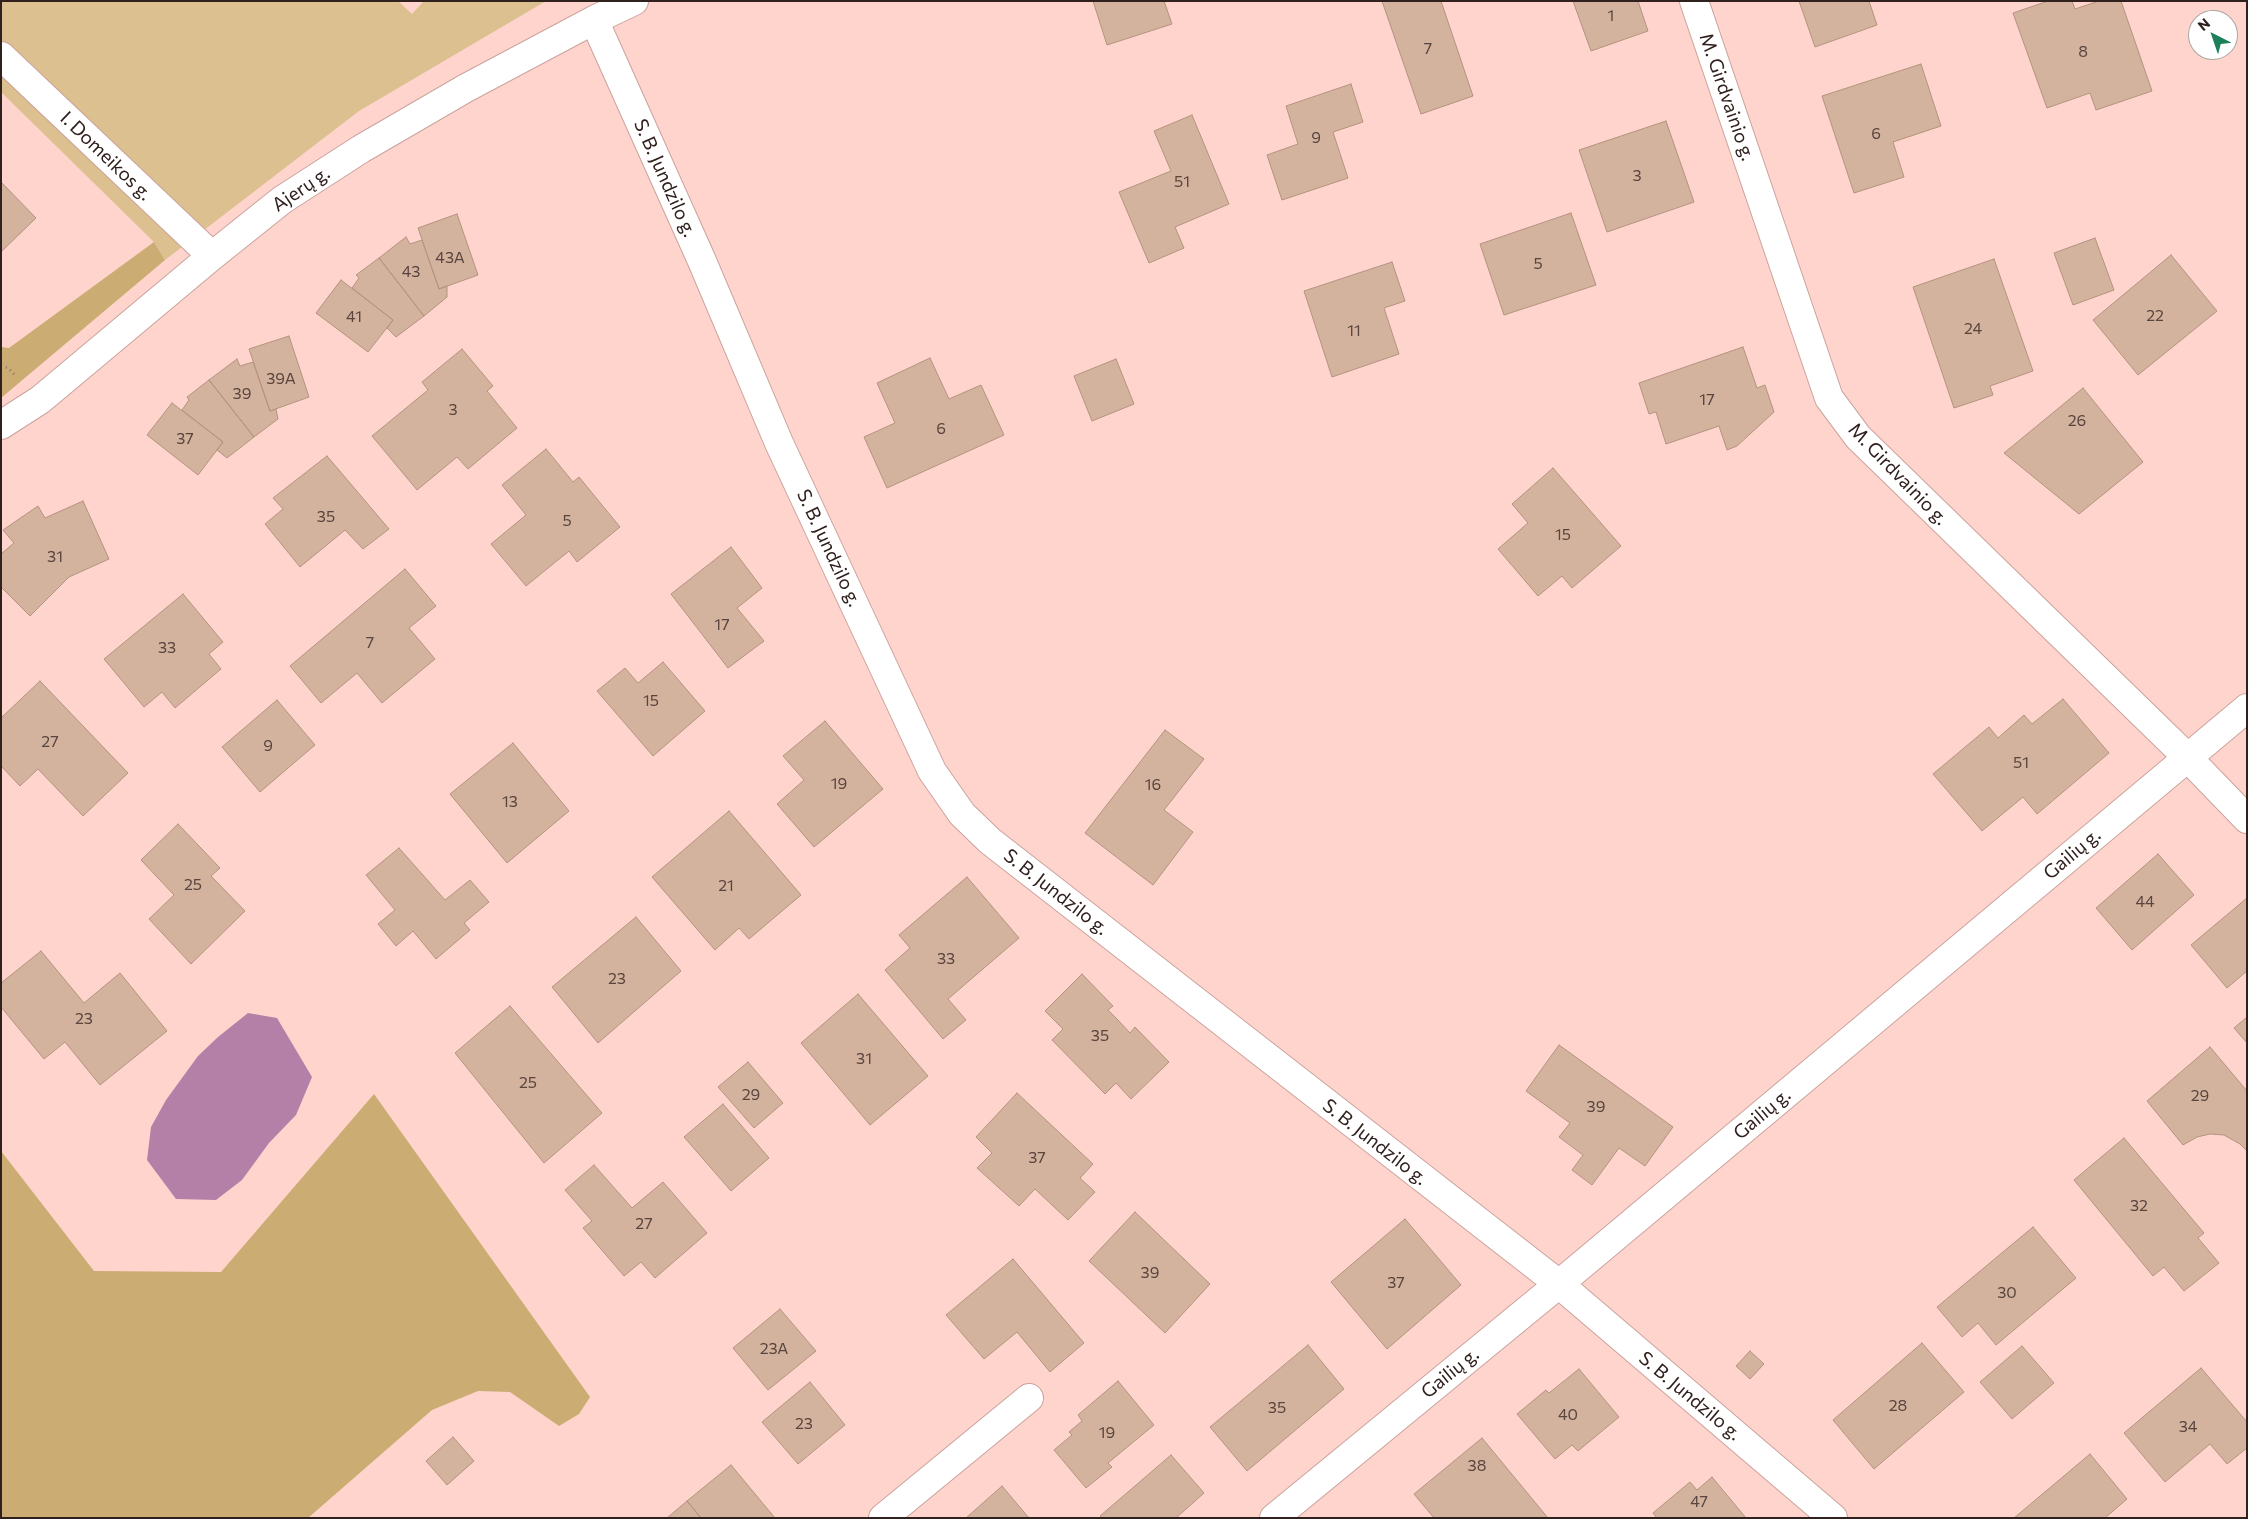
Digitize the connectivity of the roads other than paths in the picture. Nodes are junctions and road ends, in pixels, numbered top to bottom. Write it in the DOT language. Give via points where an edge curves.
graph roads {
  1 [pos="634,1"];
  2 [pos="1694,1"];
  3 [pos="594,20"];
  4 [pos="1,56"];
  5 [pos="212,256"];
  6 [pos="1,425"];
  7 [pos="2247,708"];
  8 [pos="2188,758"];
  9 [pos="2247,819"];
  10 [pos="1559,1284"];
  11 [pos="1029,1398"];
  12 [pos="883,1518"];
  13 [pos="1274,1518"];
  14 [pos="1833,1518"];
  1 -- 3 [label="street, Ajerų g."];
  2 -- 8 [label="street, M. Girdvainio g." via="1829,398 1858,437"];
  3 -- 5 [label="street, Ajerų g." via="466,88 361,149 282,200"];
  3 -- 10 [label="street, S. B. Jundzilo g." via="702,260 779,443 932,771 962,814 990,841"];
  4 -- 5 [label="street, I. Domeikos g."];
  5 -- 6 [label="street, Ajerų g." via="40,400"];
  7 -- 8 [label="street, Gailių g."];
  8 -- 9 [label="street, M. Girdvainio g."];
  8 -- 10 [label="street, Gailių g."];
  10 -- 13 [label="street, Gailių g."];
  10 -- 14 [label="street, S. B. Jundzilo g."];
  11 -- 12 [label="street"];
}
